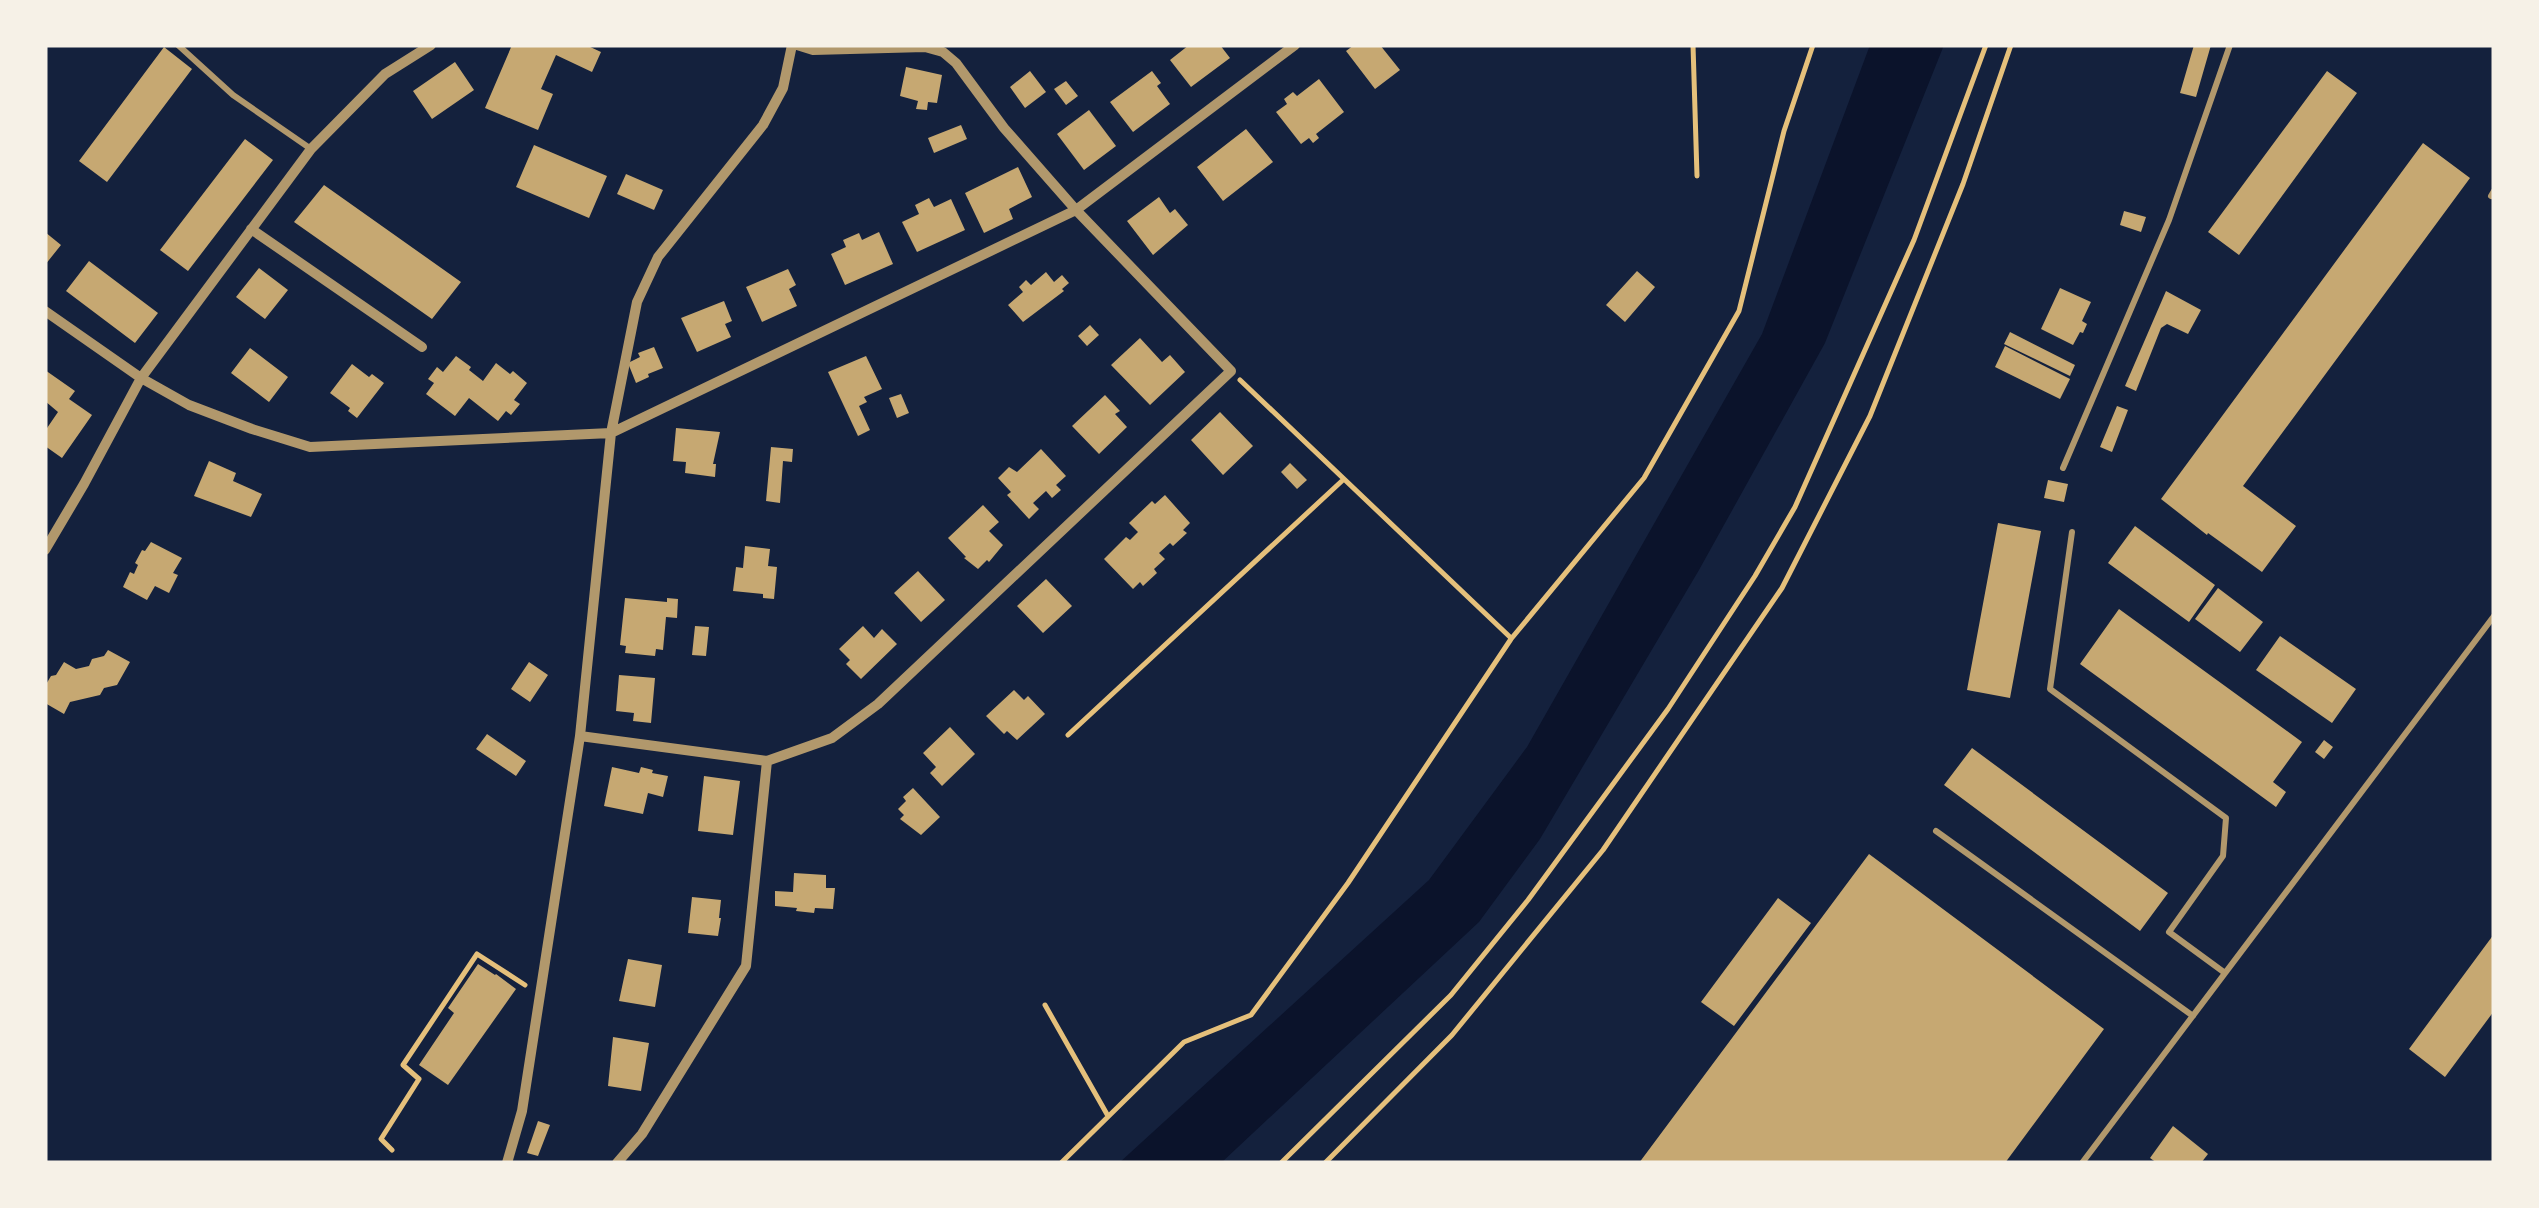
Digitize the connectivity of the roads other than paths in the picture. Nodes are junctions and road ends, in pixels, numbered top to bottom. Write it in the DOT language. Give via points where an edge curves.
graph roads {
  1 [pos="178,45"];
  2 [pos="431,45"];
  3 [pos="794,45"];
  4 [pos="1295,45"];
  5 [pos="2230,45"];
  6 [pos="311,149"];
  7 [pos="1076,210"];
  8 [pos="251,229"];
  9 [pos="45,311"];
  10 [pos="422,346"];
  11 [pos="141,378"];
  12 [pos="611,433"];
  13 [pos="2062,468"];
  14 [pos="2072,532"];
  15 [pos="45,550"];
  16 [pos="2494,616"];
  17 [pos="580,736"];
  18 [pos="767,761"];
  19 [pos="1936,831"];
  20 [pos="2226,973"];
  21 [pos="2192,1016"];
  22 [pos="507,1163"];
  23 [pos="617,1163"];
  24 [pos="2082,1163"];
  1 -- 6 [label="lane" via="233,95"];
  2 -- 6 [label="street" via="385,74"];
  3 -- 7 [label="street" via="925,46 943,52"];
  3 -- 12 [label="street" via="783,88 763,125 658,257 637,302"];
  4 -- 7 [label="street"];
  5 -- 13 [label="lane" via="2169,220"];
  6 -- 8 [label="street"];
  7 -- 12 [label="street"];
  7 -- 18 [label="street" via="1231,371 878,704 832,738"];
  8 -- 10 [label="street"];
  8 -- 11 [label="street"];
  9 -- 11 [label="street"];
  11 -- 12 [label="street" via="189,405 310,447"];
  11 -- 15 [label="street"];
  12 -- 17 [label="street"];
  14 -- 20 [label="lane" via="2050,690 2226,818 2223,856 2169,932"];
  16 -- 20 [label="lane"];
  17 -- 18 [label="street"];
  17 -- 22 [label="street" via="522,1110"];
  18 -- 23 [label="street" via="746,966 642,1134"];
  19 -- 21 [label="lane"];
  20 -- 21 [label="lane"];
  21 -- 24 [label="lane"];
}
